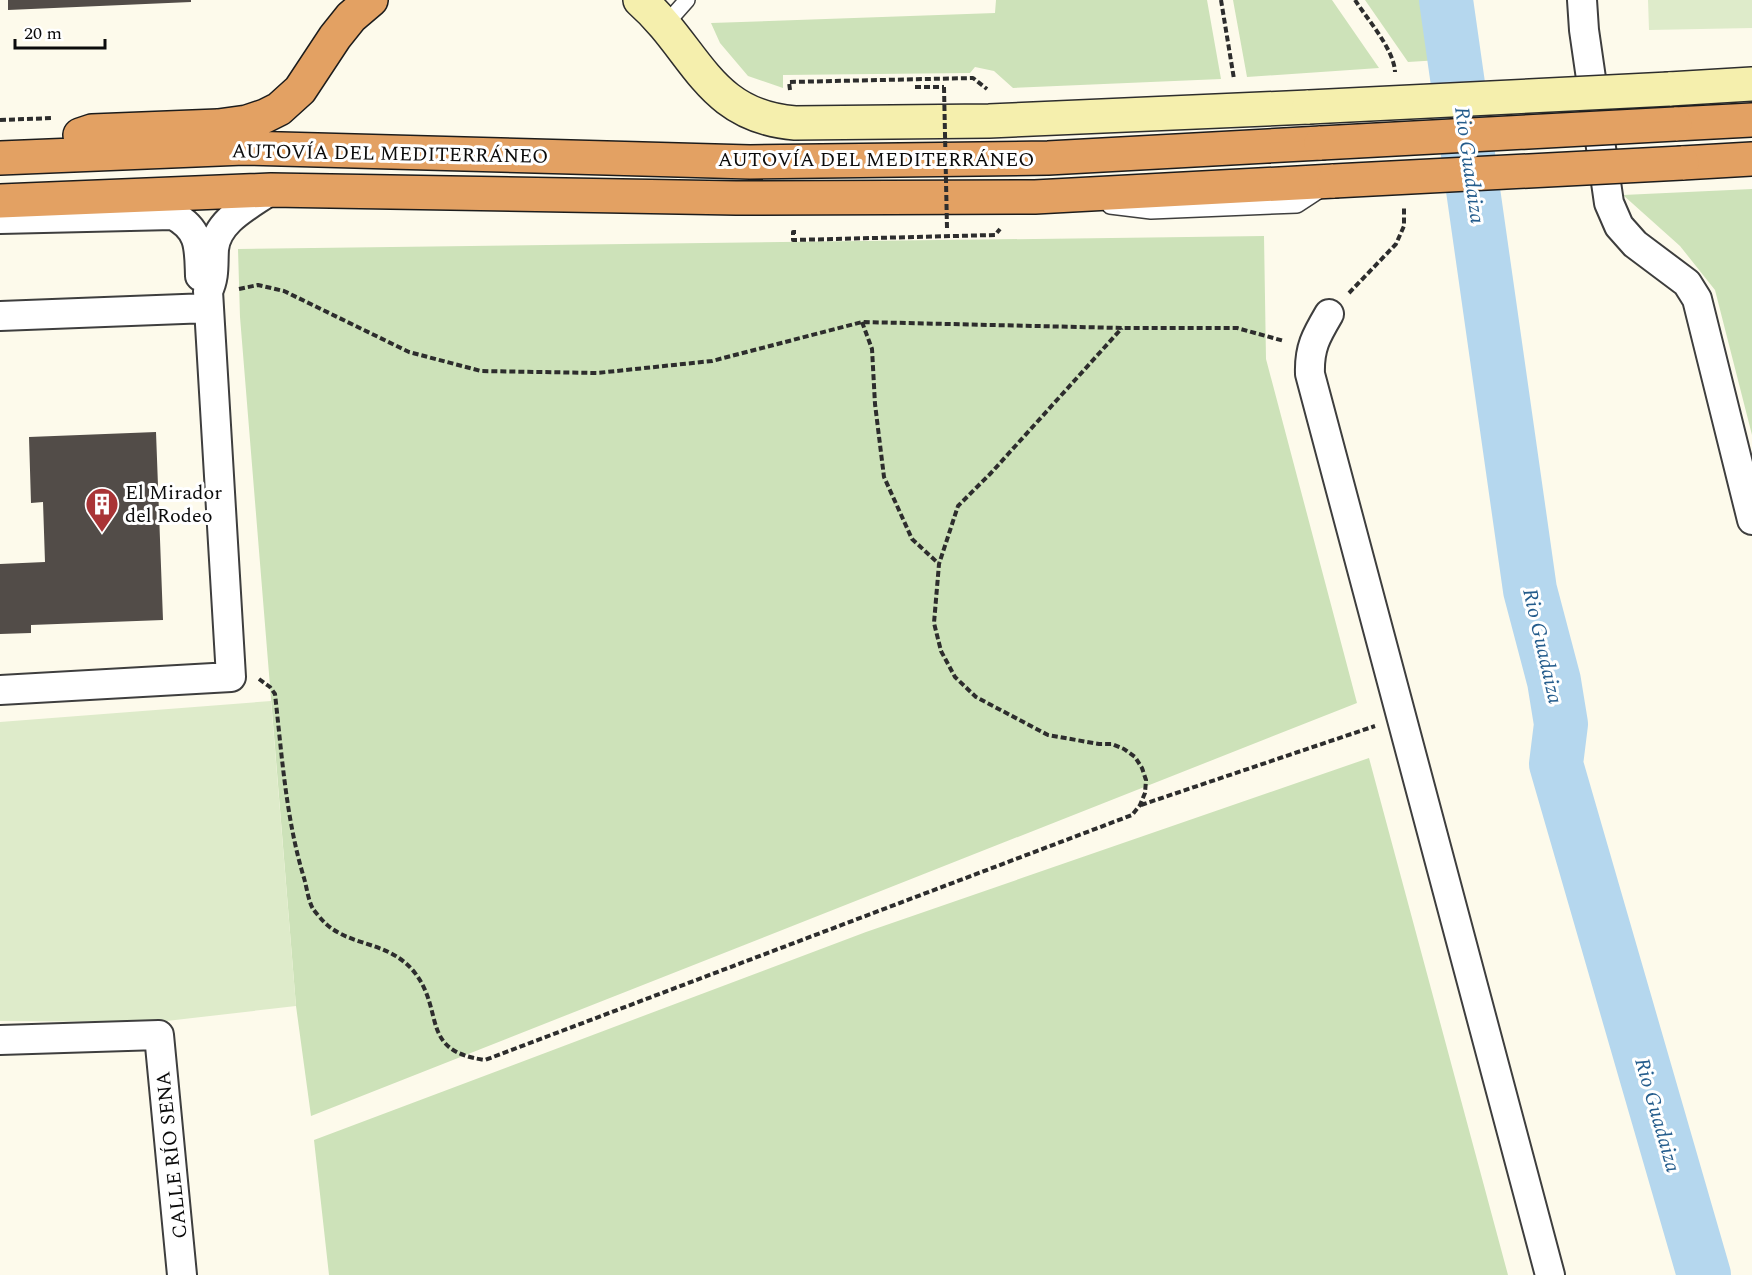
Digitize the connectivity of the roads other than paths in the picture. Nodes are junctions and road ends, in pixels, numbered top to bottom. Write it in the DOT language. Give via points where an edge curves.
graph roads {
  1 [pos="371,0"];
  2 [pos="640,0"];
  3 [pos="687,0"];
  4 [pos="1582,0"];
  5 [pos="664,26"];
  6 [pos="1752,84"];
  7 [pos="1752,120"];
  8 [pos="9,157"];
  9 [pos="1752,159"];
  10 [pos="271,190"];
  11 [pos="0,201"];
  12 [pos="0,219"];
  13 [pos="209,299"];
  14 [pos="1329,314"];
  15 [pos="0,316"];
  16 [pos="1752,520"];
  17 [pos="0,690"];
  18 [pos="0,1040"];
  19 [pos="182,1275"];
  20 [pos="1550,1275"];
  1 -- 8 [label="highway" via="335,37 300,90 265,116 218,126 92,131"];
  2 -- 5 [label="street"];
  3 -- 5 [label="lane"];
  4 -- 16 [label="street" via="1609,203 1619,226 1635,244 1687,283 1697,299"];
  5 -- 6 [label="street, bridge" via="719,92 741,109 776,122 989,121"];
  7 -- 8 [label="highway, AUTOVÍA DEL MEDITERRÁNEO, bridge" via="1048,158 750,162 244,148"];
  9 -- 10 [label="highway, AUTOVÍA DEL MEDITERRÁNEO, bridge" via="1035,197 736,198"];
  10 -- 11 [label="highway, AUTOVÍA DEL MEDITERRÁNEO"];
  10 -- 13 [label="street" via="224,224 214,246"];
  12 -- 13 [label="street" via="173,215 194,232 200,278"];
  13 -- 15 [label="street"];
  13 -- 17 [label="street" via="231,677"];
  14 -- 20 [label="street" via="1313,341 1310,374"];
  18 -- 19 [label="street, CALLE RÍO SENA" via="159,1035"];
}
